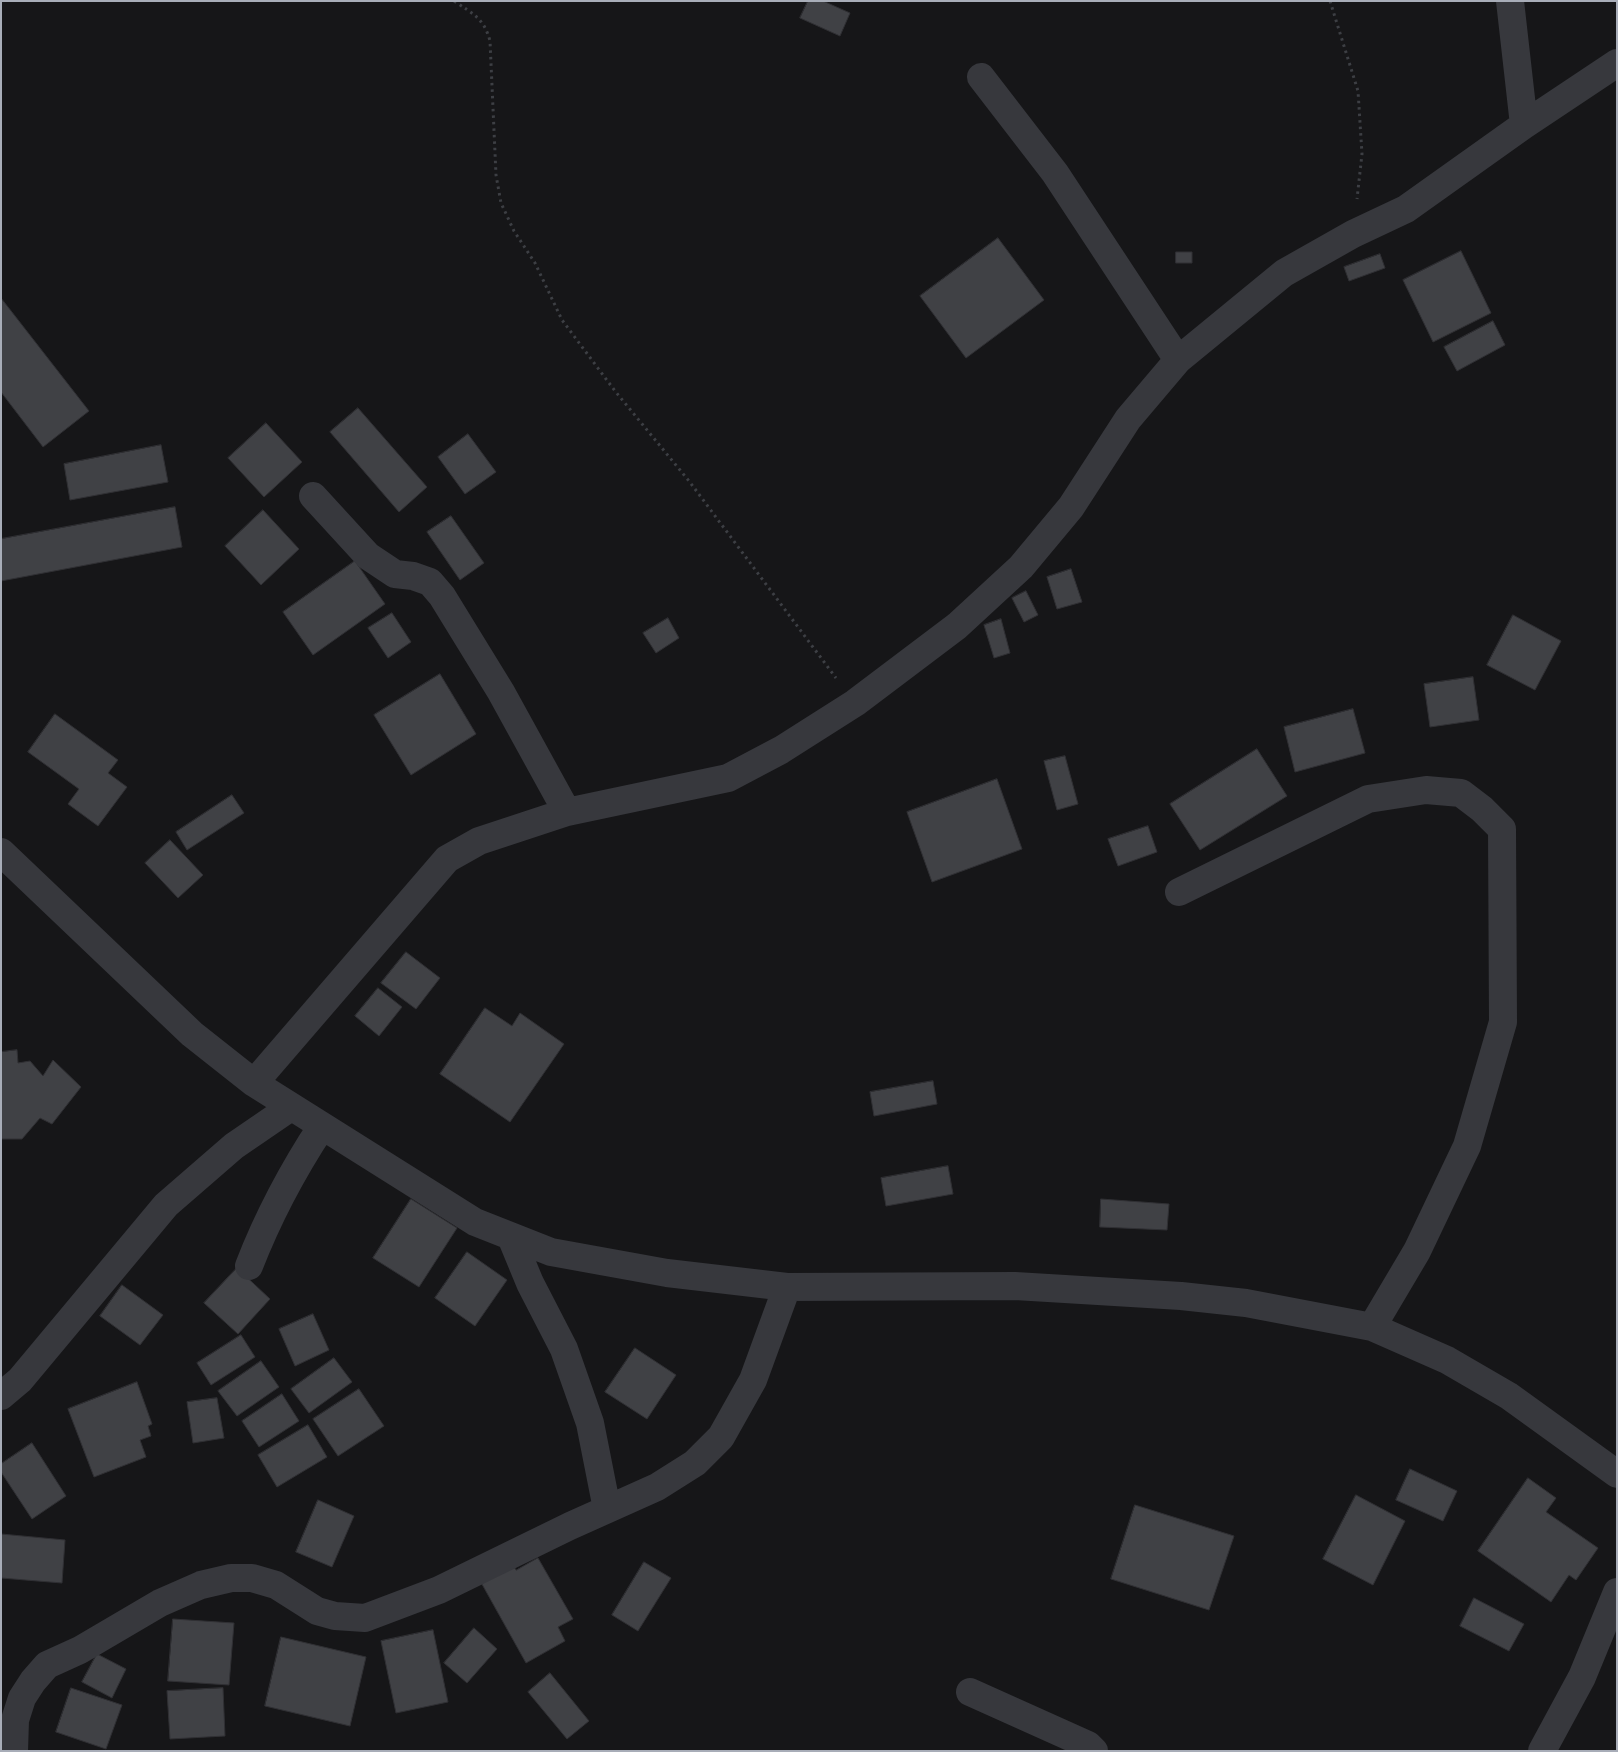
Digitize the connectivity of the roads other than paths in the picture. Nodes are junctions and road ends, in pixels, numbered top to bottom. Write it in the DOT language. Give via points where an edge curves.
graph roads {
  1 [pos="1510,1"];
  2 [pos="1617,63"];
  3 [pos="981,77"];
  4 [pos="1524,125"];
  5 [pos="1178,360"];
  6 [pos="313,496"];
  7 [pos="566,812"];
  8 [pos="1,852"];
  9 [pos="1179,892"];
  10 [pos="254,1084"];
  11 [pos="291,1107"];
  12 [pos="322,1126"];
  13 [pos="511,1236"];
  14 [pos="249,1266"];
  15 [pos="787,1286"];
  16 [pos="1372,1328"];
  17 [pos="1,1396"];
  18 [pos="1617,1474"];
  19 [pos="607,1509"];
  20 [pos="1617,1592"];
  21 [pos="970,1692"];
  22 [pos="14,1751"];
  23 [pos="1094,1751"];
  24 [pos="1542,1751"];
  1 -- 4 [label="street"];
  2 -- 4 [label="street"];
  3 -- 5 [label="street" via="1055,174"];
  4 -- 5 [label="street" via="1406,209 1284,272"];
  5 -- 7 [label="street" via="1128,419 1071,506 1021,566 957,626 854,703 781,750 728,778"];
  6 -- 7 [label="street" via="368,556 394,574 430,582 442,596 501,692"];
  7 -- 10 [label="street" via="479,841 447,860"];
  8 -- 10 [label="street" via="192,1034"];
  9 -- 16 [label="street" via="1368,799 1426,790 1461,793 1502,829 1502,1022 1467,1146 1417,1251"];
  10 -- 11 [label="street"];
  11 -- 12 [label="street"];
  11 -- 17 [label="street" via="234,1146 166,1205 20,1380"];
  12 -- 13 [label="street" via="475,1222"];
  12 -- 14 [label="street" via="305,1152"];
  13 -- 15 [label="street" via="552,1252 667,1274"];
  13 -- 19 [label="street" via="530,1284 564,1349 590,1423"];
  15 -- 16 [label="street" via="1082,1288 1246,1302"];
  15 -- 19 [label="street" via="753,1380 722,1436 695,1463 657,1487"];
  16 -- 18 [label="street" via="1447,1360 1509,1396"];
  19 -- 22 [label="street" via="439,1590 365,1618 317,1611 276,1585 252,1578 232,1578 201,1585 160,1603 80,1650 47,1665 22,1698 15,1720"];
  20 -- 24 [label="street" via="1582,1677"];
  21 -- 23 [label="street"];
}
